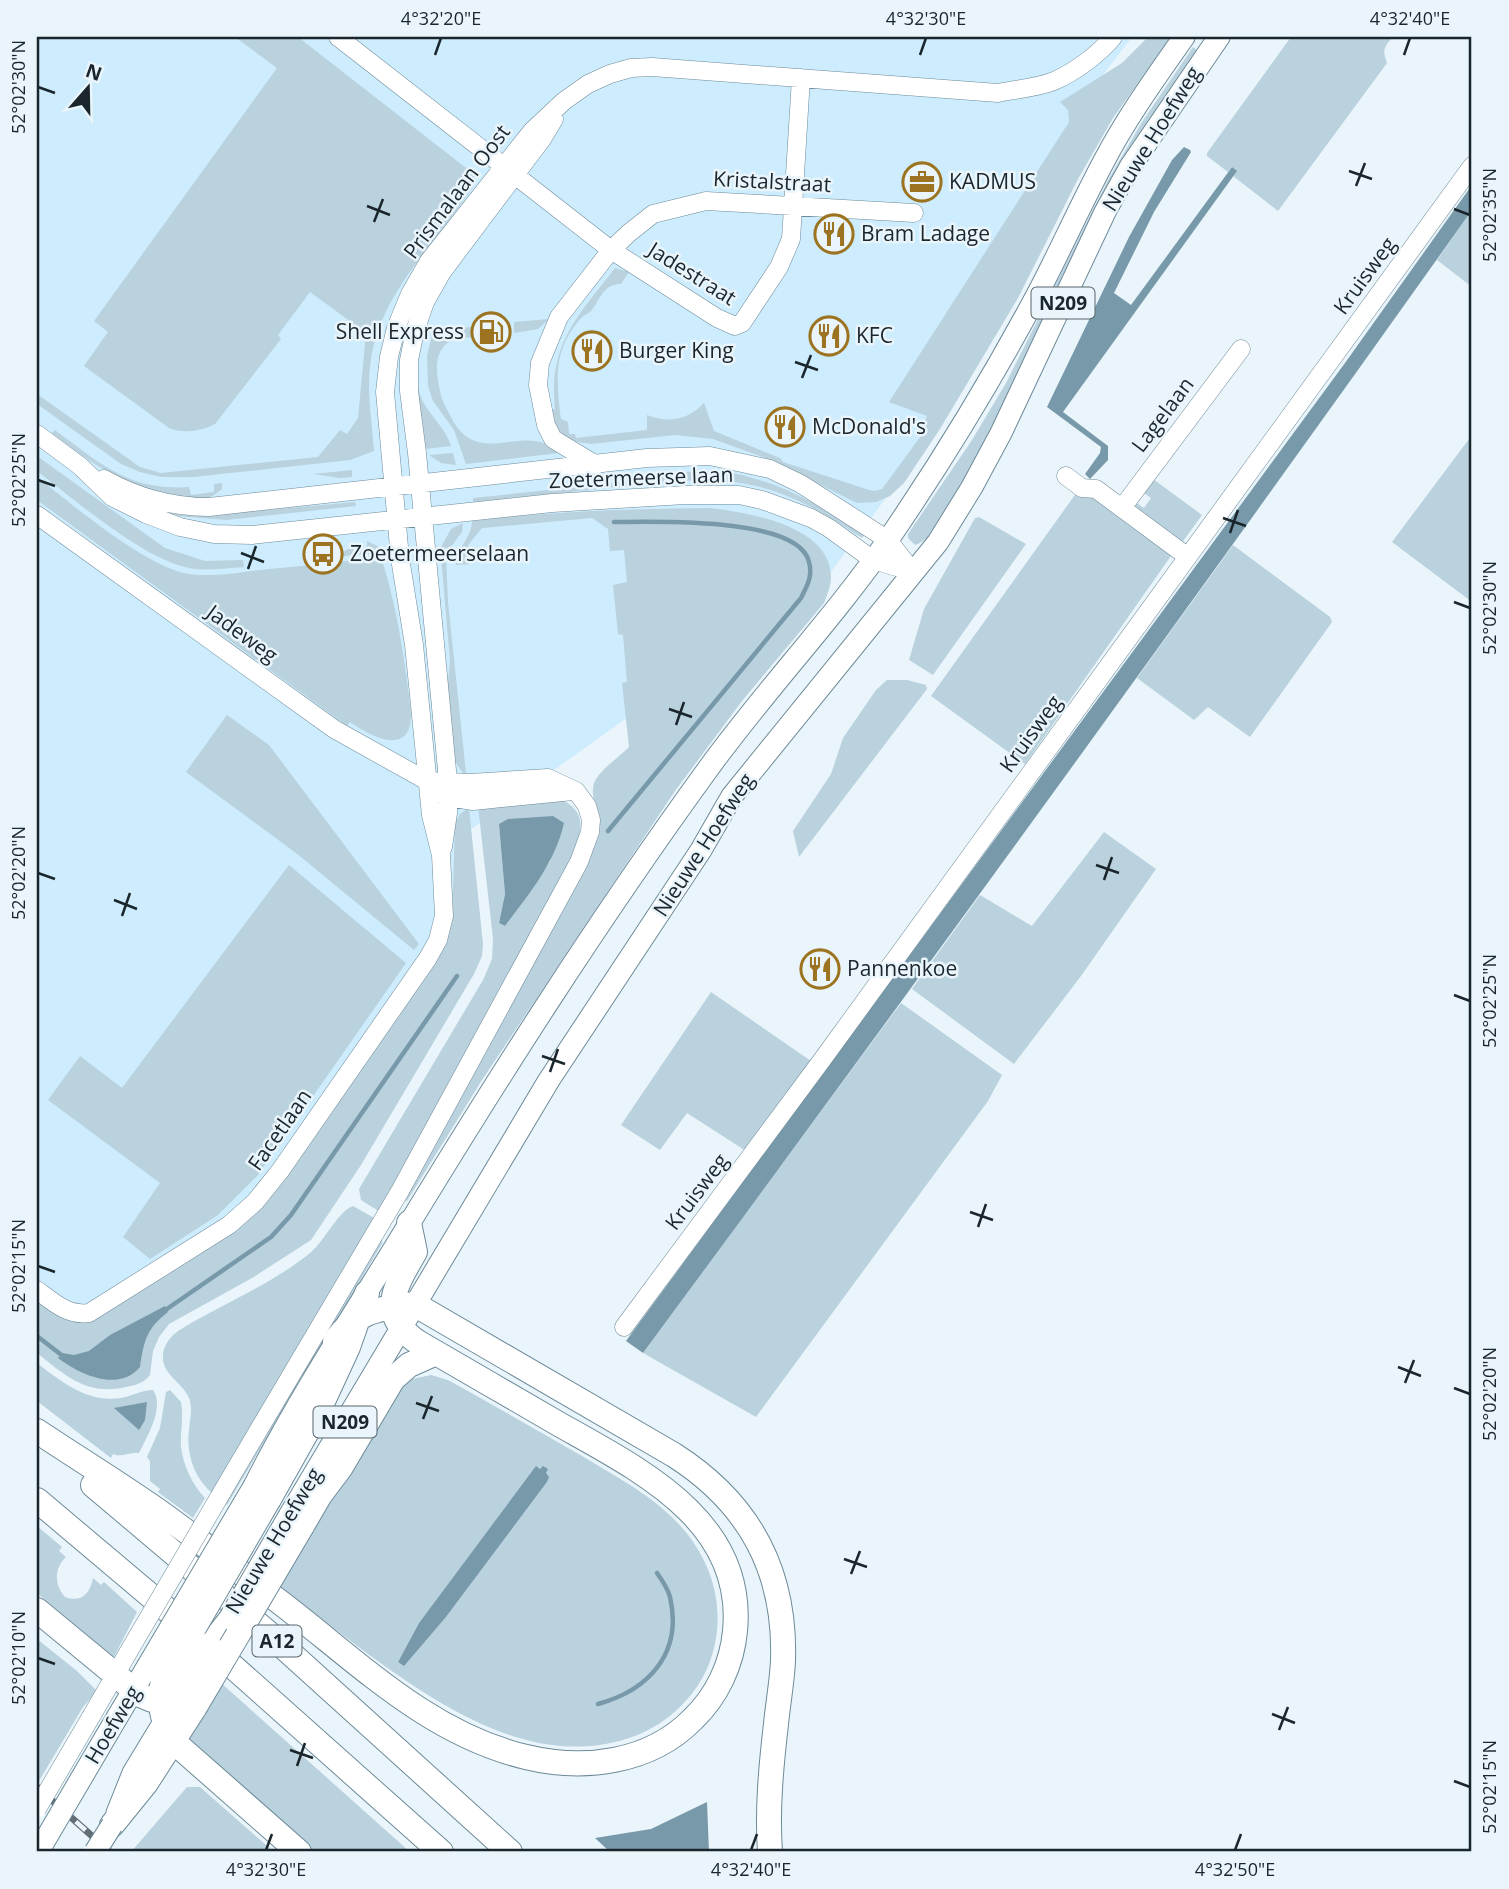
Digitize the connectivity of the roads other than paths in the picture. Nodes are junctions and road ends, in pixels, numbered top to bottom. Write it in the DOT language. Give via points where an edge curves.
graph roads {
  1 [pos="338,37"];
  2 [pos="1184,37"];
  3 [pos="1219,37"];
  4 [pos="1104,40"];
  5 [pos="801,78"];
  6 [pos="1472,166"];
  7 [pos="510,170"];
  8 [pos="791,205"];
  9 [pos="914,213"];
  10 [pos="611,250"];
  11 [pos="1241,349"];
  12 [pos="37,433"];
  13 [pos="596,465"];
  14 [pos="80,466"];
  15 [pos="1066,476"];
  16 [pos="420,483"];
  17 [pos="394,486"];
  18 [pos="1122,508"];
  19 [pos="37,514"];
  20 [pos="422,516"];
  21 [pos="397,519"];
  22 [pos="888,540"];
  23 [pos="1188,557"];
  24 [pos="873,560"];
  25 [pos="914,572"];
  26 [pos="428,781"];
  27 [pos="448,789"];
  28 [pos="441,855"];
  29 [pos="412,1219"];
  30 [pos="403,1253"];
  31 [pos="37,1290"];
  32 [pos="367,1293"];
  33 [pos="402,1313"];
  34 [pos="359,1317"];
  35 [pos="624,1327"];
  36 [pos="335,1341"];
  37 [pos="436,1353"];
  38 [pos="37,1431"];
  39 [pos="37,1438"];
  40 [pos="262,1492"];
  41 [pos="37,1500"];
  42 [pos="296,1521"];
  43 [pos="169,1583"];
  44 [pos="37,1610"];
  45 [pos="124,1683"];
  46 [pos="170,1701"];
  47 [pos="206,1769"];
  48 [pos="153,1771"];
  49 [pos="37,1809"];
  50 [pos="112,1825"];
  51 [pos="38,1852"];
  52 [pos="96,1852"];
  53 [pos="299,1852"];
  54 [pos="441,1852"];
  55 [pos="510,1852"];
  56 [pos="770,1852"];
  1 -- 7 [label="street, Jadestraat"];
  2 -- 22 [label="main road, Nieuwe Hoefweg / N209" via="1105,158 969,417"];
  3 -- 25 [label="main road, Nieuwe Hoefweg / N209" via="1130,167 972,487"];
  4 -- 5 [label="street, Prismalaan Oost" via="1083,64 1054,81 998,93"];
  5 -- 7 [label="street, Prismalaan Oost" via="652,67 610,74 564,101 542,139"];
  5 -- 8 [label="street"];
  6 -- 23 [label="street, Kruisweg"];
  7 -- 10 [label="street, Jadestraat"];
  7 -- 16 [label="street, Prismalaan Oost" via="442,272 415,331 409,391"];
  7 -- 17 [label="street, Prismalaan Oost" via="429,261 396,328 385,392"];
  8 -- 9 [label="street, Kristalstraat"];
  8 -- 10 [label="street, Kristalstraat" via="706,201 677,206 653,214"];
  8 -- 10 [label="street, Jadestraat" via="791,239 785,254 742,323 735,326"];
  10 -- 13 [label="street, Kristalstraat" via="559,317 540,363 538,385 553,439"];
  11 -- 18 [label="street, Lagelaan"];
  12 -- 14 [label="street, Zoetermeerse laan"];
  13 -- 16 [label="street, Zoetermeerse laan"];
  13 -- 22 [label="street, Zoetermeerse laan" via="710,456 769,469 801,484"];
  14 -- 17 [label="street, Zoetermeerse laan" via="138,495 181,507 238,505"];
  14 -- 21 [label="street, Zoetermeerse laan" via="112,497 180,527 214,534 252,535"];
  15 -- 18 [label="street" via="1082,488 1096,489"];
  16 -- 17 [label="street, Zoetermeerse laan"];
  16 -- 20 [label="street, Prismalaan Oost"];
  17 -- 21 [label="street, Prismalaan Oost"];
  18 -- 23 [label="street"];
  19 -- 26 [label="street, Jadeweg" via="334,729"];
  20 -- 21 [label="street, Zoetermeerse laan"];
  20 -- 24 [label="street, Zoetermeerse laan" via="579,501 739,495 811,519"];
  20 -- 27 [label="street, Facetlaan"];
  21 -- 26 [label="street, Facetlaan"];
  22 -- 24 [label="main road, Nieuwe Hoefweg / N209"];
  22 -- 25 [label="street, Zoetermeerse laan"];
  23 -- 35 [label="street, Kruisweg"];
  24 -- 25 [label="street, Zoetermeerse laan"];
  24 -- 29 [label="main road, Nieuwe Hoefweg / N209" via="692,790 501,1074"];
  25 -- 33 [label="main road, Nieuwe Hoefweg / N209" via="732,796 549,1080 434,1271"];
  26 -- 27 [label="street, Jadeweg"];
  26 -- 28 [label="street, Facetlaan"];
  27 -- 28 [label="street, Facetlaan"];
  27 -- 43 [label="street, Jadeweg, bridge" via="548,778 576,790 587,806 590,832 579,862 448,1106"];
  28 -- 31 [label="street, Facetlaan" via="444,916 438,940 255,1202 229,1225 89,1312 64,1310"];
  29 -- 30 [label="highway, N209" via="415,1252"];
  30 -- 32 [label="main road, N209"];
  30 -- 33 [label="highway, N209" via="397,1284"];
  32 -- 34 [label="highway, N209"];
  32 -- 36 [label="main road, N209"];
  33 -- 34 [label="highway, N209" via="371,1311"];
  33 -- 37 [label="highway, A12" via="412,1338"];
  33 -- 42 [label="main road, Nieuwe Hoefweg / N209"];
  33 -- 56 [label="highway" via="688,1464 724,1493 748,1524 771,1574 782,1630 783,1663 770,1783"];
  34 -- 36 [label="highway, N209"];
  34 -- 40 [label="highway, N209" via="314,1421"];
  36 -- 40 [label="main road, N209" via="282,1431"];
  37 -- 38 [label="highway, A12" via="649,1478 691,1511 717,1546 735,1600 732,1653 709,1700 669,1739 626,1758 584,1764 527,1758 469,1738 387,1687 162,1514"];
  37 -- 42 [label="highway, N209" via="409,1365 393,1379 341,1467"];
  39 -- 55 [label="highway, A12" via="267,1632"];
  40 -- 46 [label="highway, N209, bridge"];
  40 -- 46 [label="main road, Hoefweg / N209, bridge" via="188,1598"];
  41 -- 54 [label="highway, A12"];
  42 -- 46 [label="highway, N209, bridge"];
  42 -- 46 [label="main road, Nieuwe Hoefweg / N209, bridge"];
  43 -- 45 [label="street, Hoefweg, bridge" via="129,1651"];
  44 -- 45 [label="highway"];
  45 -- 46 [label="highway" via="148,1699"];
  45 -- 49 [label="street, Hoefweg, bridge" via="92,1715"];
  45 -- 51 [label="main road, Hoefweg, bridge" via="109,1731"];
  46 -- 47 [label="highway"];
  46 -- 48 [label="highway, N209"];
  47 -- 48 [label="highway, N209"];
  47 -- 53 [label="highway"];
  48 -- 50 [label="highway, N209"];
  50 -- 52 [label="main road, N209, bridge"];
}
